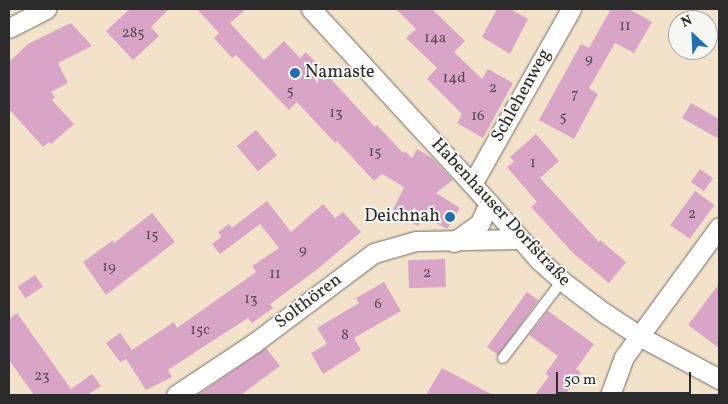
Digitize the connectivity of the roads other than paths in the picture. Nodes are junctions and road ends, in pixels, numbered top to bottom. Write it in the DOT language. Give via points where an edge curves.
graph roads {
  1 [pos="46,9"];
  2 [pos="311,9"];
  3 [pos="571,9"];
  4 [pos="9,28"];
  5 [pos="472,184"];
  6 [pos="489,203"];
  7 [pos="719,227"];
  8 [pos="520,239"];
  9 [pos="454,242"];
  10 [pos="562,282"];
  11 [pos="640,337"];
  12 [pos="502,358"];
  13 [pos="719,379"];
  14 [pos="176,395"];
  15 [pos="610,395"];
  1 -- 4 [label="street"];
  2 -- 5 [label="street, Habenhauser Dorfstraße"];
  3 -- 5 [label="street, Schlehenweg"];
  5 -- 6 [label="street, Habenhauser Dorfstraße"];
  6 -- 8 [label="street, Habenhauser Dorfstraße"];
  6 -- 9 [label="street" via="480,223"];
  7 -- 11 [label="street"];
  8 -- 9 [label="street, Solthören"];
  8 -- 10 [label="street, Habenhauser Dorfstraße"];
  9 -- 14 [label="street, Solthören" via="416,241 374,254 198,383"];
  10 -- 11 [label="street, Habenhauser Dorfstraße"];
  10 -- 12 [label="lane"];
  11 -- 13 [label="street, Habenhauser Dorfstraße"];
  11 -- 15 [label="street" via="624,357"];
}
